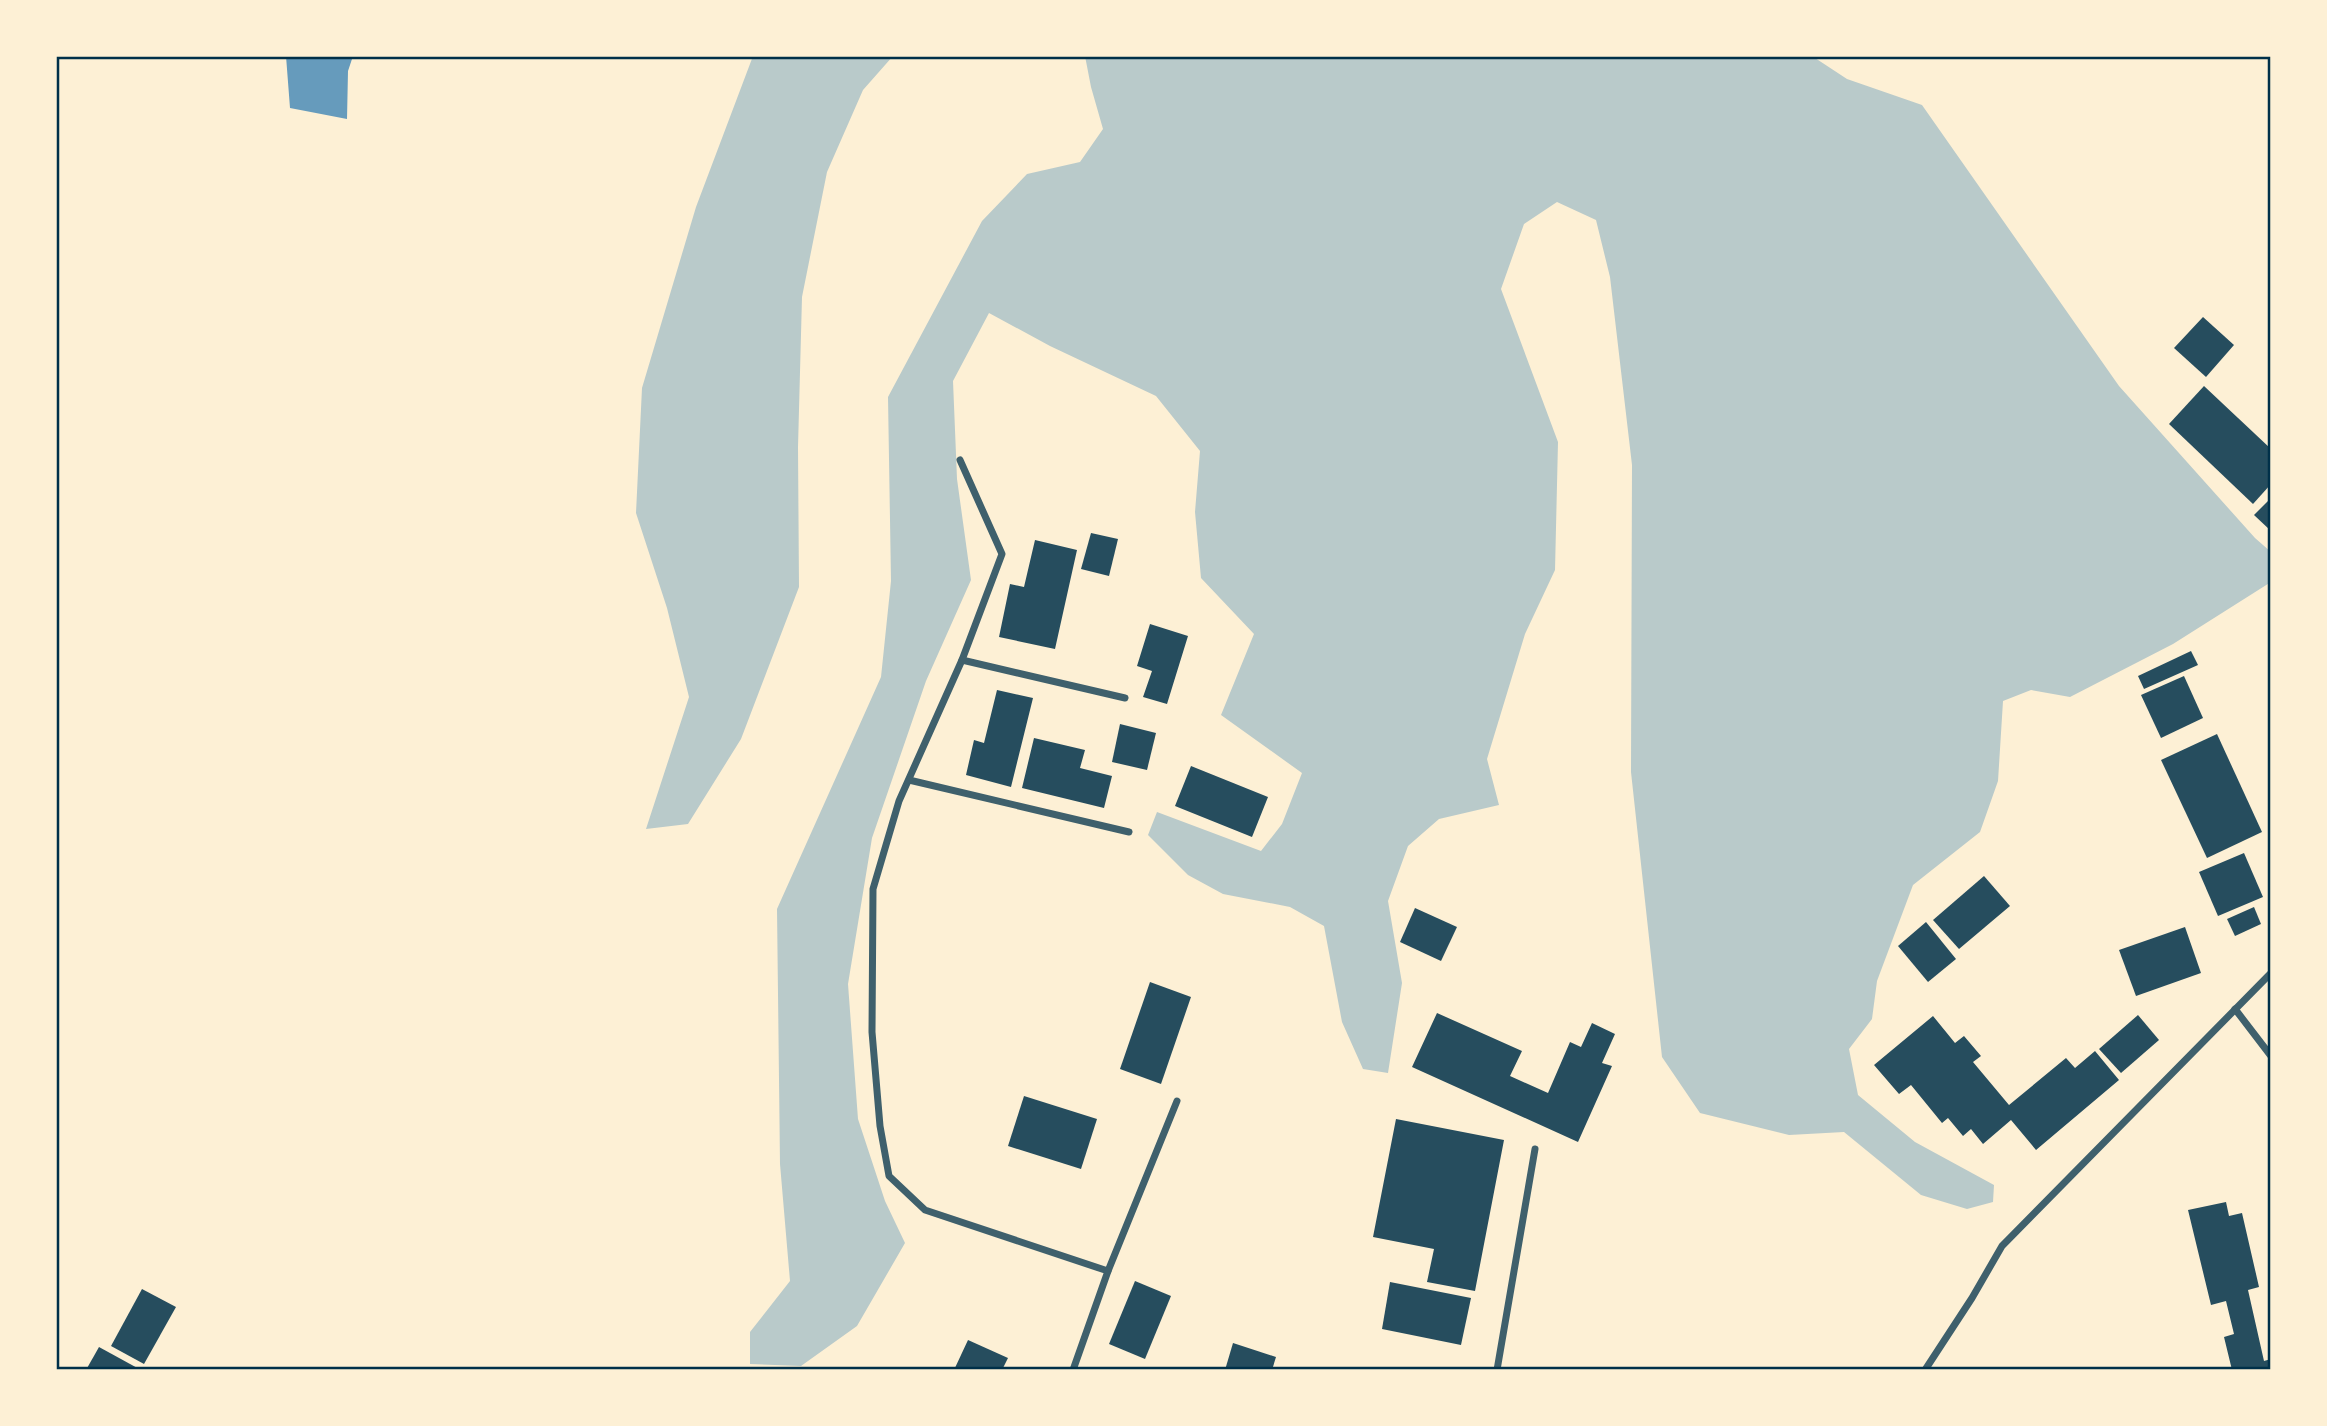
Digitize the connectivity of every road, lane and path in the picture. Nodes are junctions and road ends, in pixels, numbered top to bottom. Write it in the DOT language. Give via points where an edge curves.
graph roads {
  1 [pos="960,460"];
  2 [pos="962,660"];
  3 [pos="1125,698"];
  4 [pos="909,780"];
  5 [pos="1129,832"];
  6 [pos="2271,973"];
  7 [pos="2235,1009"];
  8 [pos="2271,1056"];
  9 [pos="1177,1101"];
  10 [pos="1535,1149"];
  11 [pos="1108,1271"];
  12 [pos="1073,1370"];
  13 [pos="1497,1370"];
  14 [pos="1924,1370"];
  1 -- 2 [label="street" via="1002,554"];
  2 -- 3 [label="street"];
  2 -- 4 [label="street"];
  4 -- 5 [label="street"];
  4 -- 11 [label="street" via="873,889 872,1032 889,1175 925,1210"];
  6 -- 7 [label="street"];
  7 -- 8 [label="street"];
  7 -- 14 [label="street" via="2002,1246"];
  9 -- 11 [label="street"];
  10 -- 13 [label="street"];
  11 -- 12 [label="street"];
}
